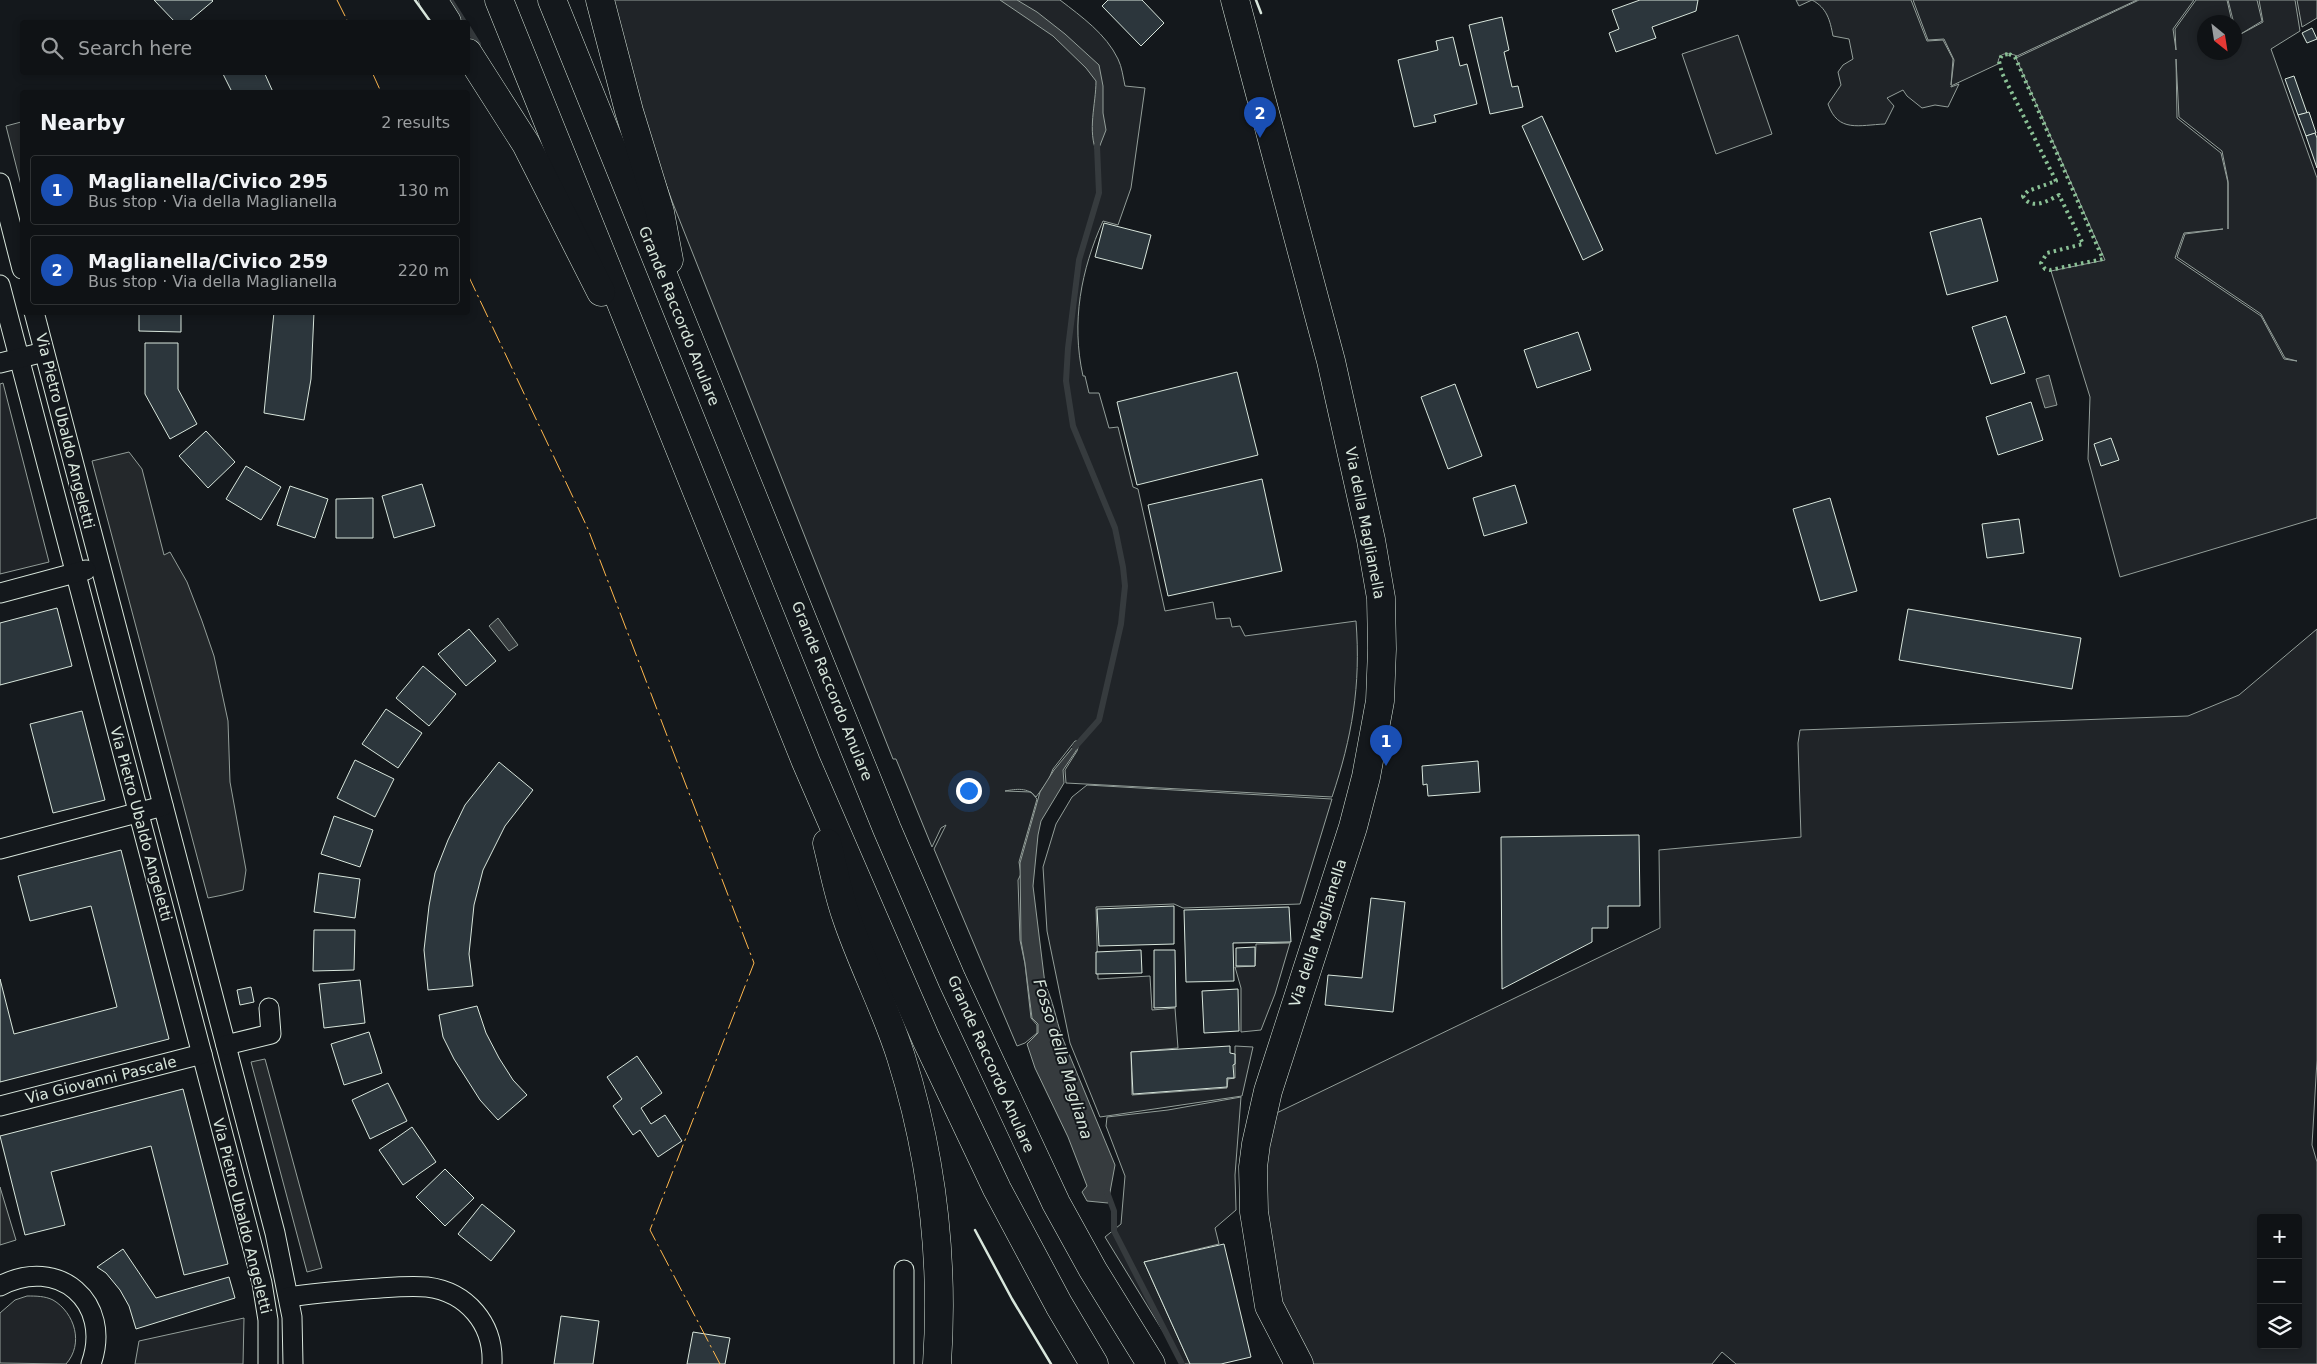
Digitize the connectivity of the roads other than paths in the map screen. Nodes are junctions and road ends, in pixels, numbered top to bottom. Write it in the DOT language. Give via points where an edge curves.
graph roads {
  1 [pos="433,0"];
  2 [pos="499,0"];
  3 [pos="552,0"];
  4 [pos="600,0"];
  5 [pos="1235,0"];
  6 [pos="447,20"];
  7 [pos="470,56"];
  8 [pos="0,184"];
  9 [pos="20,261"];
  10 [pos="0,286"];
  11 [pos="671,297"];
  12 [pos="35,315"];
  13 [pos="638,345"];
  14 [pos="44,352"];
  15 [pos="19,359"];
  16 [pos="0,364"];
  17 [pos="100,566"];
  18 [pos="74,573"];
  19 [pos="0,593"];
  20 [pos="806,762"];
  21 [pos="163,806"];
  22 [pos="137,813"];
  23 [pos="0,850"];
  24 [pos="268,1008"];
  25 [pos="226,1045"];
  26 [pos="202,1054"];
  27 [pos="0,1106"];
  28 [pos="904,1270"];
  29 [pos="0,1286"];
  30 [pos="289,1297"];
  31 [pos="1269,1306"];
  32 [pos="91,1364"];
  33 [pos="268,1364"];
  34 [pos="293,1364"];
  35 [pos="492,1364"];
  36 [pos="904,1364"];
  37 [pos="937,1364"];
  38 [pos="1094,1364"];
  39 [pos="1151,1364"];
  40 [pos="1276,1364"];
  41 [pos="1299,1364"];
  1 -- 6 [label="main road"];
  2 -- 13 [label="main road"];
  3 -- 11 [label="main road, Grande Raccordo Anulare"];
  4 -- 11 [label="main road" via="660,212"];
  5 -- 31 [label="main road, Via della Maglianella" via="1331,361 1371,540 1382,623 1380,701 1366,777 1268,1091 1256,1144 1253,1198"];
  7 -- 13 [label="main road" via="526,144 595,282"];
  8 -- 9 [label="street"];
  10 -- 15 [label="street, Via Pietro Ubaldo Angeletti"];
  11 -- 39 [label="main road, Grande Raccordo Anulare" via="887,829 960,997 1056,1203"];
  12 -- 14 [label="street, Via Pietro Ubaldo Angeletti"];
  13 -- 20 [label="main road"];
  14 -- 15 [label="street"];
  14 -- 17 [label="street, Via Pietro Ubaldo Angeletti"];
  15 -- 16 [label="street"];
  15 -- 18 [label="street, Via Pietro Ubaldo Angeletti"];
  17 -- 18 [label="street"];
  17 -- 21 [label="street, Via Pietro Ubaldo Angeletti"];
  18 -- 19 [label="street"];
  18 -- 22 [label="street, Via Pietro Ubaldo Angeletti"];
  20 -- 37 [label="main road" via="846,916 901,1056 918,1117 935,1222"];
  20 -- 38 [label="main road" via="970,1134 1058,1305"];
  21 -- 22 [label="street"];
  21 -- 25 [label="street, Via Pietro Ubaldo Angeletti"];
  22 -- 23 [label="street"];
  22 -- 26 [label="street, Via Pietro Ubaldo Angeletti"];
  24 -- 25 [label="street" via="271,1034"];
  25 -- 30 [label="street, Via Pietro Ubaldo Angeletti"];
  26 -- 27 [label="street, Via Giovanni Pascale"];
  26 -- 33 [label="street, Via Pietro Ubaldo Angeletti" via="266,1300"];
  28 -- 36 [label="street"];
  29 -- 32 [label="street" via="14,1278 32,1274 50,1276 82,1295 92,1310 97,1328 97,1346"];
  30 -- 34 [label="street, Via Pietro Ubaldo Angeletti"];
  30 -- 35 [label="street" via="419,1286 448,1292 468,1304 481,1319 489,1335"];
  31 -- 40 [label="main road"];
  31 -- 41 [label="main road, Via della Maglianella"];
}
